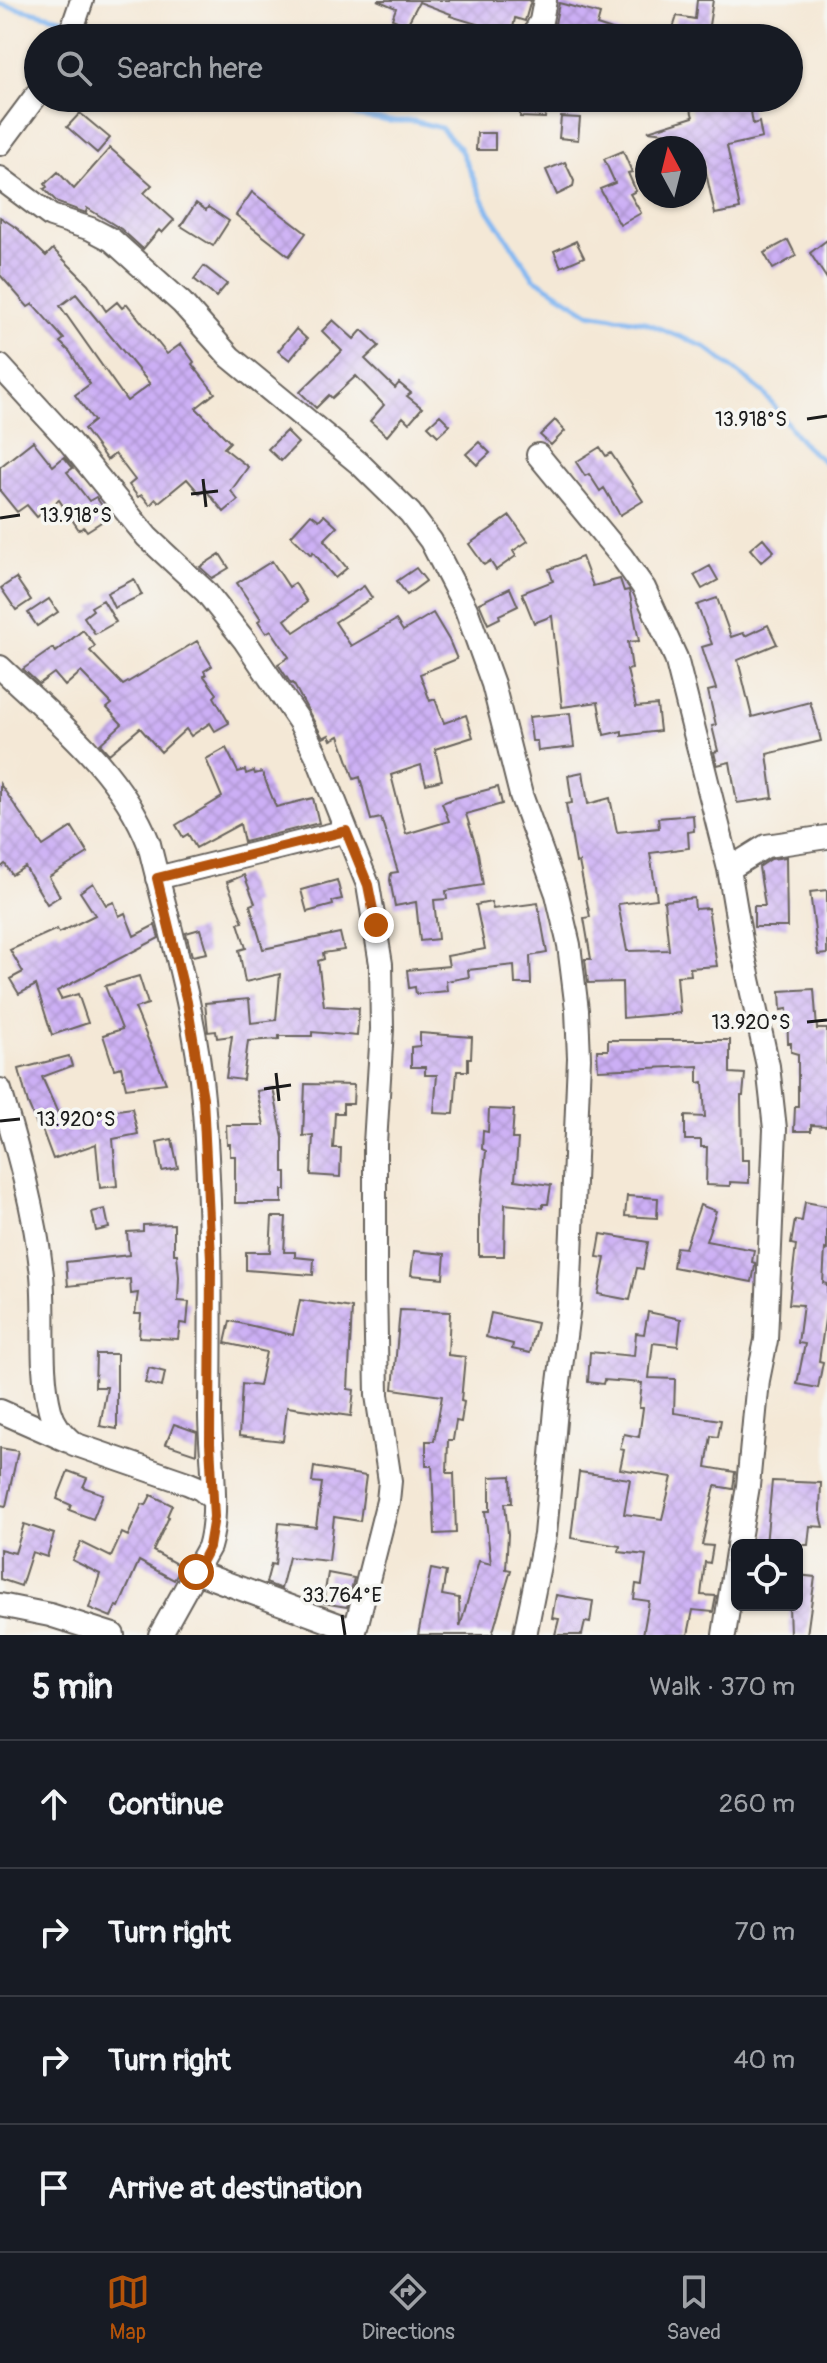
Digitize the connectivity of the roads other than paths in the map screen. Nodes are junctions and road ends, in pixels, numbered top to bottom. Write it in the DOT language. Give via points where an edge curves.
graph roads {
  1 [pos="82,0"];
  2 [pos="545,0"];
  3 [pos="74,24"];
  4 [pos="539,24"];
  5 [pos="24,112"];
  6 [pos="0,144"];
  7 [pos="0,178"];
  8 [pos="0,366"];
  9 [pos="538,455"];
  10 [pos="0,667"];
  11 [pos="346,831"];
  12 [pos="827,837"];
  13 [pos="729,869"];
  14 [pos="157,878"];
  15 [pos="0,1090"];
  16 [pos="0,1411"];
  17 [pos="74,1444"];
  18 [pos="213,1499"];
  19 [pos="739,1539"];
  20 [pos="196,1572"];
  21 [pos="731,1590"];
  22 [pos="0,1605"];
  23 [pos="354,1633"];
  24 [pos="113,1635"];
  25 [pos="160,1635"];
  26 [pos="525,1635"];
  27 [pos="724,1635"];
  1 -- 3 [label="street"];
  2 -- 4 [label="street"];
  5 -- 6 [label="street"];
  7 -- 26 [label="street" via="51,216 112,240 182,303 230,357 360,464 431,541 466,609 493,684 521,795 557,894 577,1010 569,1305 545,1535"];
  8 -- 11 [label="street" via="245,641 310,743"];
  9 -- 13 [label="street" via="644,588 676,658"];
  10 -- 14 [label="street" via="102,765 126,797 149,844"];
  11 -- 14 [label="street"];
  11 -- 23 [label="street" via="368,885 381,964 375,1144 377,1395 390,1481"];
  12 -- 13 [label="street" via="766,846"];
  13 -- 19 [label="street" via="768,1066 775,1129 766,1340"];
  14 -- 18 [label="street" via="203,1098"];
  15 -- 17 [label="street" via="23,1167 37,1241 49,1405 62,1434"];
  16 -- 17 [label="street"];
  17 -- 18 [label="street" via="187,1483"];
  18 -- 20 [label="street" via="213,1532"];
  20 -- 23 [label="street"];
  20 -- 25 [label="street"];
  21 -- 27 [label="street"];
  22 -- 24 [label="street"];
}
